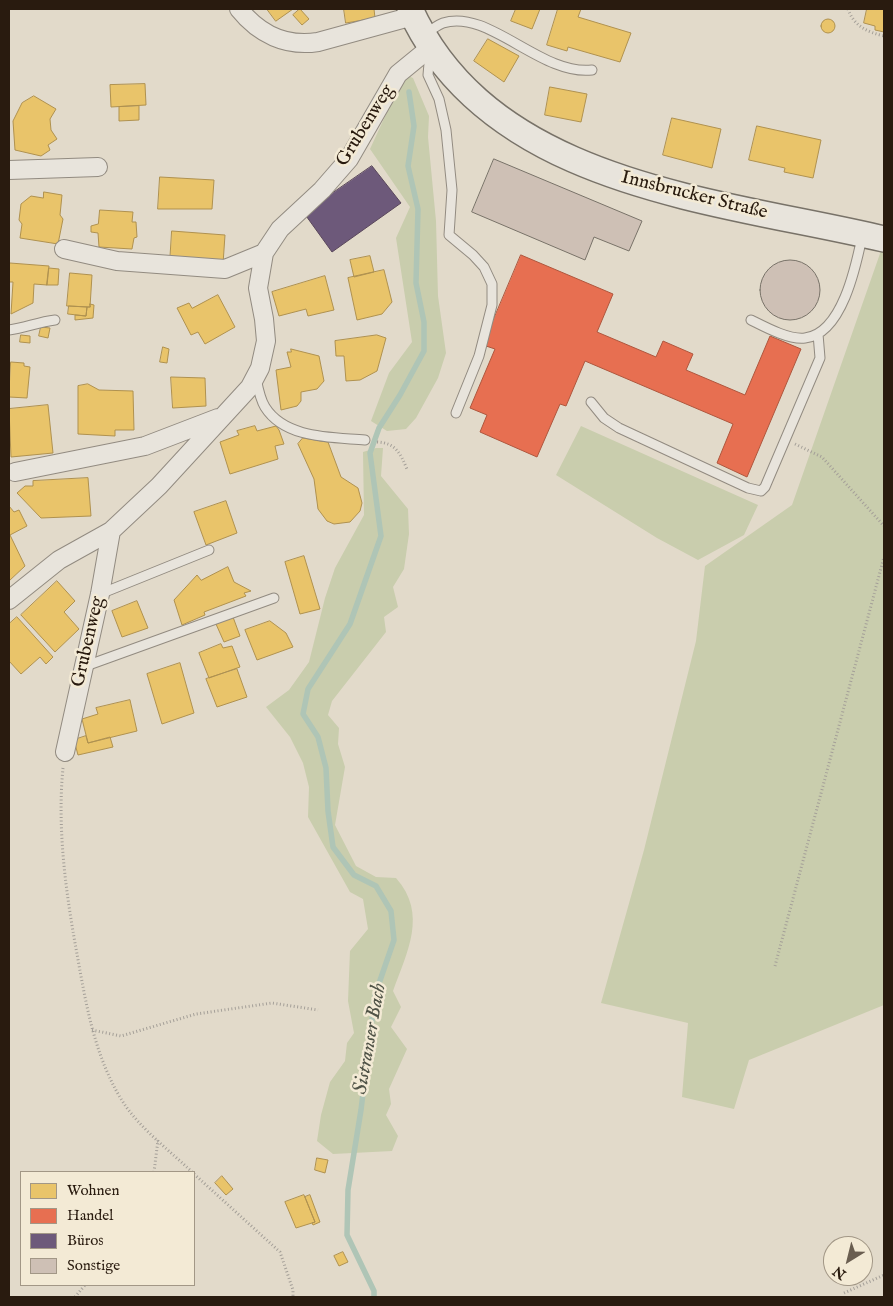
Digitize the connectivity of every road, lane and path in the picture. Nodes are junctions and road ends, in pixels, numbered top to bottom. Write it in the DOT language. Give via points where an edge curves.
graph roads {
  1 [pos="239,9"];
  2 [pos="848,9"];
  3 [pos="420,27"];
  4 [pos="884,36"];
  5 [pos="592,70"];
  6 [pos="98,167"];
  7 [pos="9,170"];
  8 [pos="874,237"];
  9 [pos="64,249"];
  10 [pos="264,253"];
  11 [pos="55,320"];
  12 [pos="751,320"];
  13 [pos="9,330"];
  14 [pos="818,334"];
  15 [pos="256,378"];
  16 [pos="592,402"];
  17 [pos="456,413"];
  18 [pos="221,417"];
  19 [pos="365,440"];
  20 [pos="786,440"];
  21 [pos="378,442"];
  22 [pos="407,469"];
  23 [pos="12,470"];
  24 [pos="884,526"];
  25 [pos="111,531"];
  26 [pos="209,550"];
  27 [pos="884,557"];
  28 [pos="100,594"];
  29 [pos="274,598"];
  30 [pos="9,600"];
  31 [pos="82,667"];
  32 [pos="64,752"];
  33 [pos="775,966"];
  34 [pos="318,1010"];
  35 [pos="91,1030"];
  36 [pos="158,1140"];
  37 [pos="154,1171"];
  38 [pos="191,1171"];
  39 [pos="195,1175"];
  40 [pos="884,1276"];
  41 [pos="84,1286"];
  42 [pos="844,1293"];
  43 [pos="75,1297"];
  44 [pos="293,1297"];
  1 -- 3 [label="street" via="262,31 287,42 303,44"];
  2 -- 4 [label="path" via="858,25"];
  3 -- 5 [label="lane" via="454,22 471,24 494,32 563,69"];
  3 -- 8 [label="main road, Innsbrucker Straße" via="460,84 484,106 521,132 583,163 654,189"];
  3 -- 10 [label="street, Grubenweg" via="398,74 349,159 322,190 280,229"];
  3 -- 17 [label="lane" via="428,75 439,99 446,130 452,190 449,235 484,267 492,284 492,306 478,356"];
  6 -- 7 [label="street"];
  8 -- 14 [label="lane" via="856,267 845,298"];
  9 -- 10 [label="street" via="117,261 225,269"];
  10 -- 15 [label="street, Grubenweg" via="258,288 266,341"];
  11 -- 13 [label="lane"];
  12 -- 14 [label="lane" via="804,339"];
  14 -- 20 [label="lane" via="820,358"];
  15 -- 18 [label="street, Grubenweg"];
  15 -- 19 [label="lane" via="264,406 284,425 312,434"];
  16 -- 20 [label="lane" via="604,418 619,428 756,491 765,487"];
  18 -- 23 [label="street, Grubenweg" via="145,446"];
  18 -- 25 [label="street, Grubenweg" via="159,486"];
  20 -- 24 [label="path" via="822,457"];
  21 -- 22 [label="path" via="395,447"];
  25 -- 28 [label="street, Grubenweg"];
  25 -- 30 [label="street, Grubenweg" via="59,560"];
  26 -- 28 [label="lane"];
  27 -- 33 [label="path"];
  28 -- 31 [label="street, Grubenweg"];
  29 -- 31 [label="lane"];
  31 -- 32 [label="street, Grubenweg"];
  32 -- 35 [label="path" via="64,856 73,933"];
  34 -- 35 [label="path" via="272,1003 196,1014 121,1036"];
  35 -- 36 [label="path" via="121,1099"];
  36 -- 37 [label="path"];
  36 -- 38 [label="path"];
  39 -- 44 [label="path" via="280,1252"];
  40 -- 42 [label="path"];
  41 -- 43 [label="path"];
}
